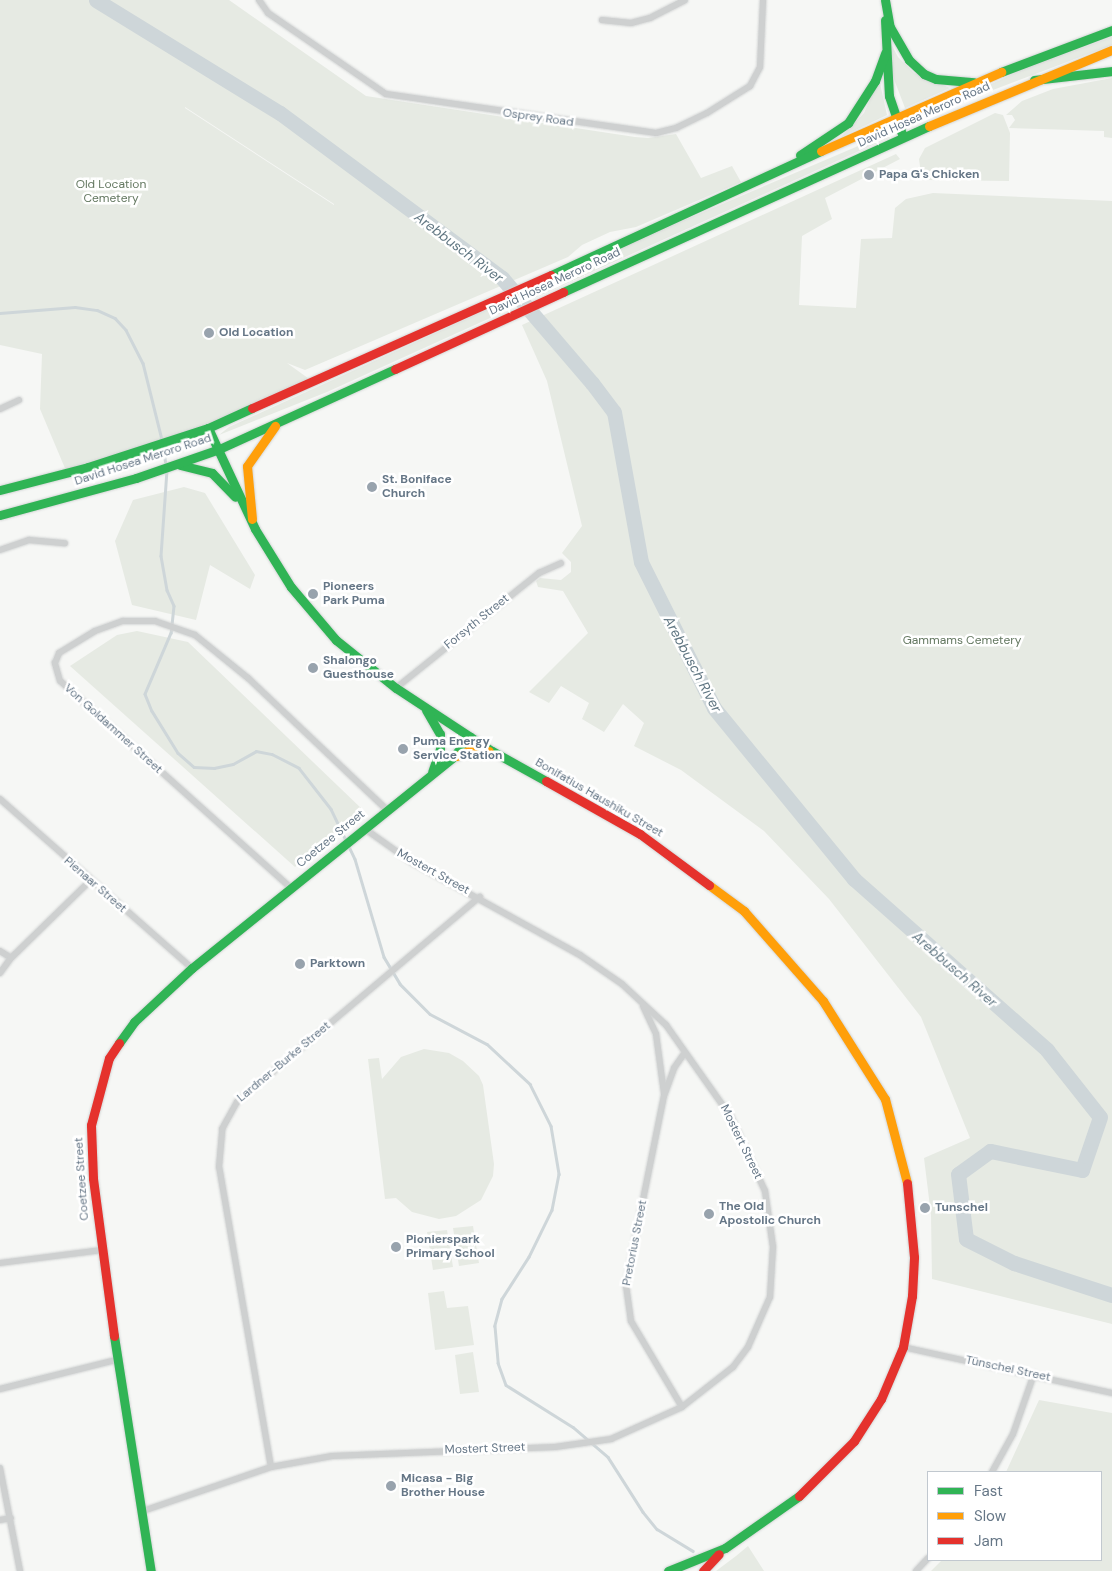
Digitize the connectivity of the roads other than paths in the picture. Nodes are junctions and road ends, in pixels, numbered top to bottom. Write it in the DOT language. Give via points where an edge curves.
graph roads {
  1 [pos="259,0"];
  2 [pos="685,0"];
  3 [pos="763,0"];
  4 [pos="885,0"];
  5 [pos="602,20"];
  6 [pos="1112,30"];
  7 [pos="1112,50"];
  8 [pos="885,53"];
  9 [pos="1112,71"];
  10 [pos="1034,80"];
  11 [pos="977,82"];
  12 [pos="896,118"];
  13 [pos="903,137"];
  14 [pos="775,171"];
  15 [pos="19,400"];
  16 [pos="0,409"];
  17 [pos="276,424"];
  18 [pos="208,428"];
  19 [pos="217,450"];
  20 [pos="176,466"];
  21 [pos="0,490"];
  22 [pos="242,508"];
  23 [pos="0,515"];
  24 [pos="254,529"];
  25 [pos="65,543"];
  26 [pos="0,550"];
  27 [pos="562,562"];
  28 [pos="396,688"];
  29 [pos="419,701"];
  30 [pos="470,737"];
  31 [pos="492,751"];
  32 [pos="452,758"];
  33 [pos="432,772"];
  34 [pos="0,799"];
  35 [pos="387,810"];
  36 [pos="364,829"];
  37 [pos="90,881"];
  38 [pos="291,888"];
  39 [pos="480,898"];
  40 [pos="0,951"];
  41 [pos="11,958"];
  42 [pos="192,968"];
  43 [pos="0,973"];
  44 [pos="643,1006"];
  45 [pos="685,1052"];
  46 [pos="664,1096"];
  47 [pos="101,1250"];
  48 [pos="0,1263"];
  49 [pos="903,1346"];
  50 [pos="119,1359"];
  51 [pos="1034,1374"];
  52 [pos="0,1389"];
  53 [pos="1112,1393"];
  54 [pos="682,1407"];
  55 [pos="271,1467"];
  56 [pos="0,1468"];
  57 [pos="993,1471"];
  58 [pos="143,1511"];
  59 [pos="11,1518"];
  60 [pos="0,1520"];
  61 [pos="724,1548"];
  62 [pos="927,1559"];
  63 [pos="20,1571"];
  64 [pos="151,1571"];
  65 [pos="668,1571"];
  66 [pos="703,1571"];
  67 [pos="916,1571"];
  1 -- 3 [label="street, Osprey Road" via="268,13 386,94 656,132 707,113 750,86 760,67"];
  2 -- 5 [label="street" via="650,18 631,23"];
  4 -- 8 [label="main road"];
  4 -- 11 [label="main road" via="890,27 909,60 936,78"];
  6 -- 11 [label="main road, David Hosea Meroro Road"];
  7 -- 10 [label="main road, David Hosea Meroro Road"];
  8 -- 12 [label="main road" via="889,96"];
  8 -- 14 [label="main road" via="875,81 848,123"];
  9 -- 10 [label="main road"];
  10 -- 13 [label="main road, David Hosea Meroro Road"];
  11 -- 12 [label="main road, David Hosea Meroro Road"];
  12 -- 13 [label="main road"];
  12 -- 14 [label="main road, David Hosea Meroro Road"];
  13 -- 17 [label="main road, David Hosea Meroro Road"];
  14 -- 18 [label="main road, David Hosea Meroro Road" via="532,284"];
  15 -- 16 [label="street"];
  17 -- 19 [label="main road, David Hosea Meroro Road"];
  17 -- 24 [label="main road" via="247,466 248,500"];
  18 -- 19 [label="main road, Bonifatius Haushiku Street"];
  18 -- 21 [label="main road, David Hosea Meroro Road" via="132,454"];
  19 -- 20 [label="main road, David Hosea Meroro Road"];
  19 -- 22 [label="main road, Bonifatius Haushiku Street"];
  20 -- 22 [label="main road" via="212,473"];
  20 -- 23 [label="main road, David Hosea Meroro Road"];
  22 -- 24 [label="main road, Bonifatius Haushiku Street"];
  24 -- 28 [label="main road, Bonifatius Haushiku Street" via="291,587 319,623"];
  25 -- 26 [label="street" via="30,540"];
  27 -- 28 [label="street, Forsyth Street" via="539,573"];
  28 -- 29 [label="main road, Bonifatius Haushiku Street"];
  29 -- 30 [label="main road, Bonifatius Haushiku Street"];
  29 -- 33 [label="main road" via="440,734 440,749"];
  30 -- 31 [label="main road, Bonifatius Haushiku Street"];
  30 -- 32 [label="main road, Coetzee Street"];
  31 -- 32 [label="main road" via="472,749"];
  31 -- 49 [label="main road, Bonifatius Haushiku Street" via="640,834 715,888 765,932 823,1001 885,1099 901,1147 912,1207 914,1257 912,1296"];
  32 -- 33 [label="main road, Coetzee Street"];
  33 -- 35 [label="main road, Coetzee Street"];
  34 -- 37 [label="street, Pienaar Street"];
  35 -- 36 [label="main road, Coetzee Street"];
  35 -- 38 [label="street, Von Goldammer Street" via="248,678 196,635 172,625 139,619 109,624 59,653 55,663 60,681"];
  36 -- 38 [label="main road, Coetzee Street"];
  36 -- 39 [label="street, Mostert Street" via="413,863"];
  37 -- 41 [label="street"];
  37 -- 42 [label="street, Pienaar Street"];
  38 -- 42 [label="main road, Coetzee Street"];
  39 -- 44 [label="street, Mostert Street" via="595,965 622,984"];
  39 -- 55 [label="street, Lardner-Burke Street" via="237,1102 222,1129 219,1167"];
  40 -- 41 [label="street"];
  41 -- 43 [label="street"];
  42 -- 47 [label="main road, Coetzee Street" via="134,1022 108,1058 102,1076 91,1125"];
  44 -- 45 [label="street, Mostert Street" via="666,1025"];
  44 -- 46 [label="street, Pretorius Street" via="656,1034"];
  45 -- 46 [label="street, Pretorius Street" via="674,1068"];
  45 -- 54 [label="street, Mostert Street" via="731,1117 765,1191 773,1267 770,1297 748,1347 733,1367"];
  46 -- 54 [label="street, Pretorius Street" via="626,1297 631,1321 640,1339"];
  47 -- 48 [label="street"];
  47 -- 50 [label="main road, Coetzee Street"];
  49 -- 51 [label="street, Tünschel Street"];
  49 -- 61 [label="main road, Bonifatius Haushiku Street" via="875,1411 854,1441 800,1495"];
  50 -- 52 [label="street"];
  50 -- 58 [label="main road, Coetzee Street"];
  51 -- 53 [label="street, Tünschel Street"];
  51 -- 57 [label="street" via="1013,1434"];
  54 -- 55 [label="street, Mostert Street" via="611,1438 556,1447 380,1452"];
  55 -- 58 [label="street, Mostert Street"];
  56 -- 59 [label="street"];
  58 -- 64 [label="main road, Coetzee Street"];
  59 -- 60 [label="street"];
  59 -- 63 [label="street"];
  61 -- 65 [label="main road, Bonifatius Haushiku Street"];
  61 -- 66 [label="main road"];
  62 -- 67 [label="street"];
}
